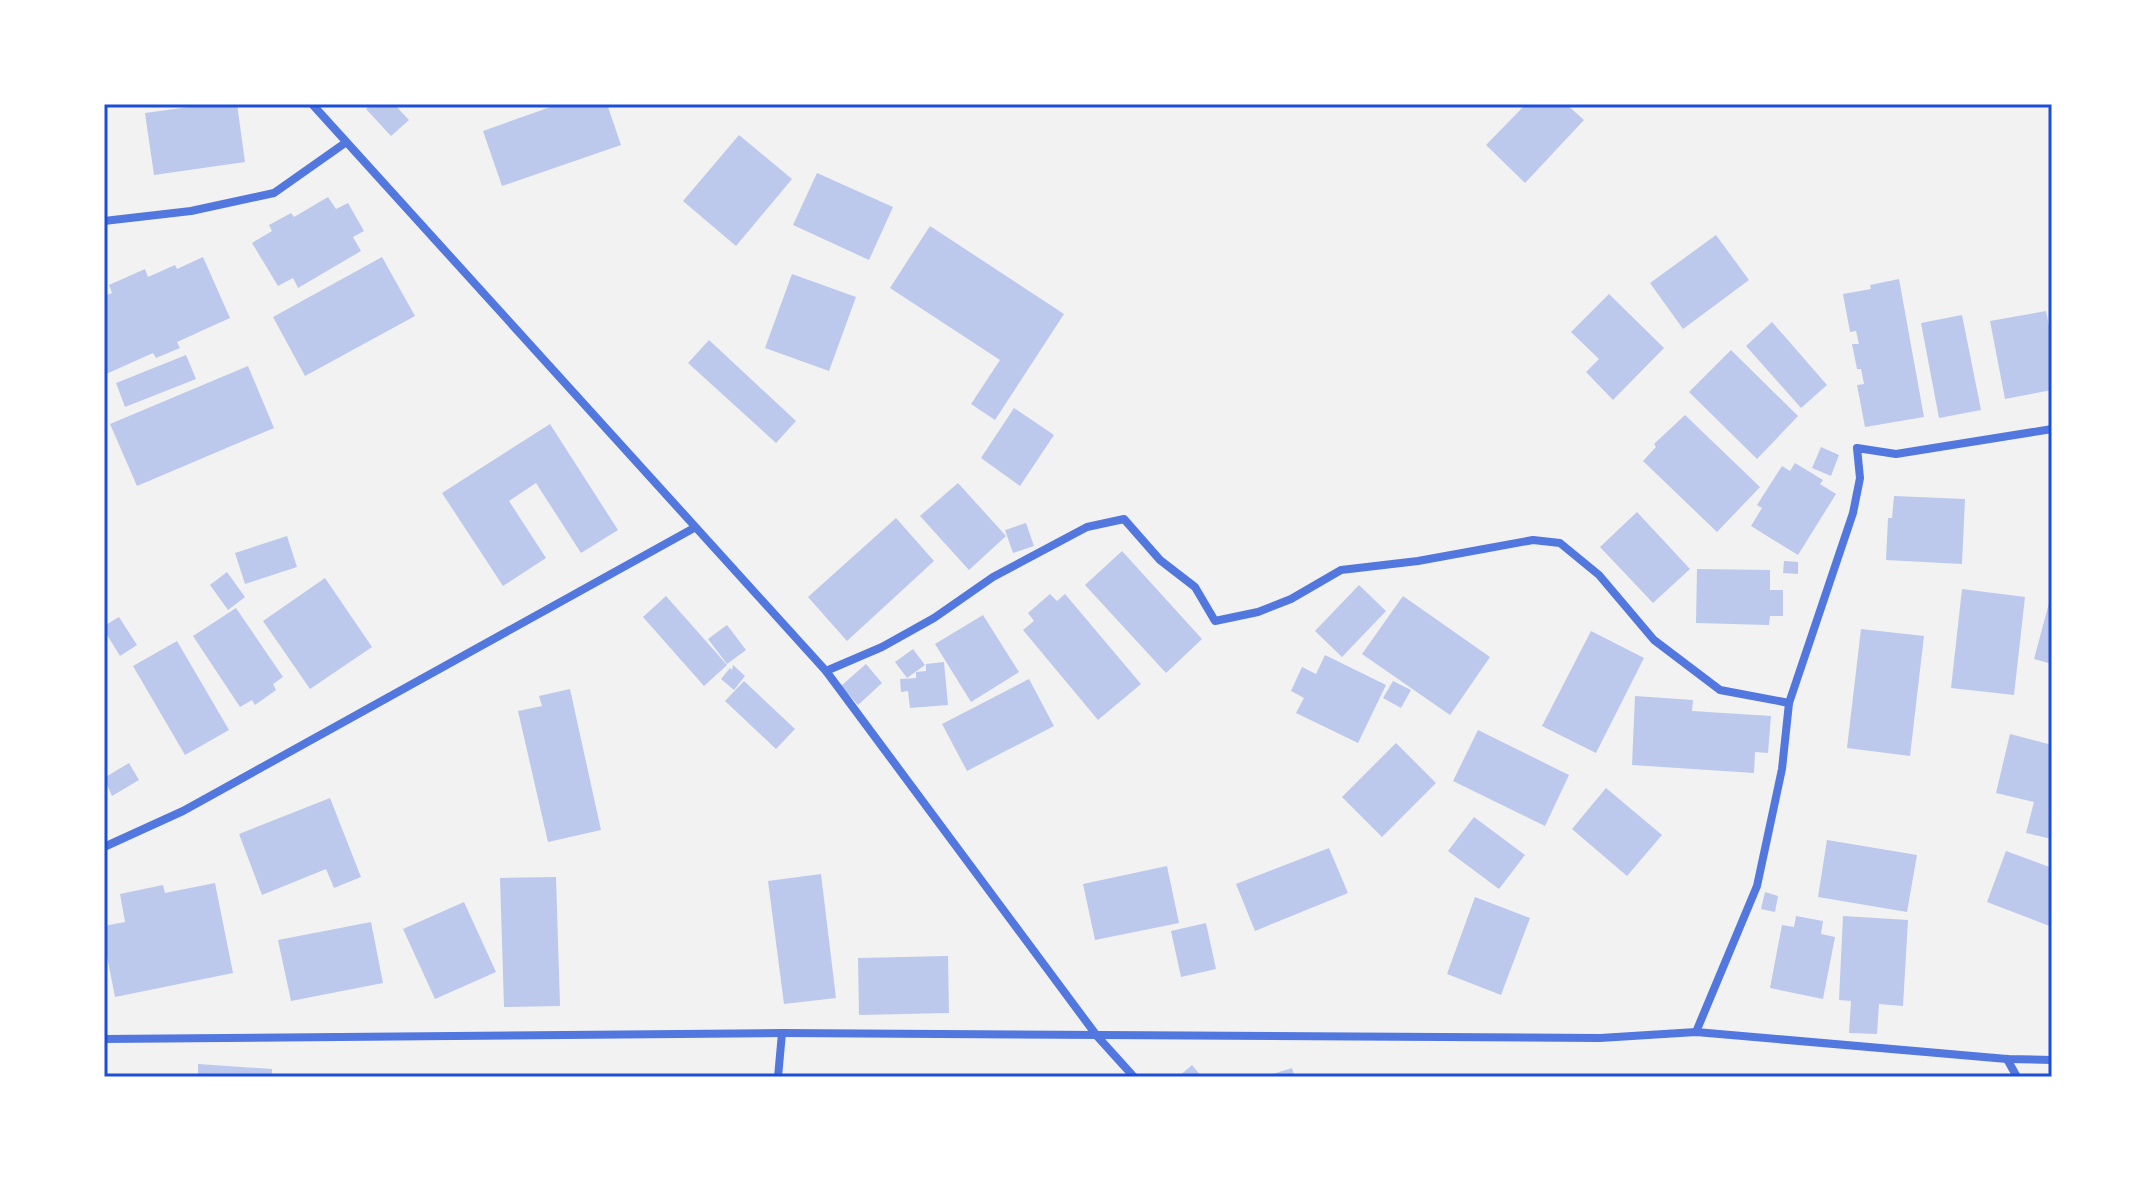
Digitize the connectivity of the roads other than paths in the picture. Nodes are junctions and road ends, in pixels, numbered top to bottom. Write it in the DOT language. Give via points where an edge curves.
graph roads {
  1 [pos="312,104"];
  2 [pos="345,143"];
  3 [pos="104,221"];
  4 [pos="2052,429"];
  5 [pos="694,528"];
  6 [pos="826,671"];
  7 [pos="1789,703"];
  8 [pos="104,847"];
  9 [pos="1696,1032"];
  10 [pos="782,1033"];
  11 [pos="1097,1036"];
  12 [pos="104,1039"];
  13 [pos="2007,1059"];
  14 [pos="2052,1060"];
  15 [pos="778,1077"];
  16 [pos="1134,1077"];
  17 [pos="2017,1077"];
  1 -- 2 [label="street"];
  2 -- 3 [label="street" via="274,193 191,211"];
  2 -- 5 [label="street"];
  4 -- 7 [label="street" via="1896,454 1857,448 1860,478 1853,513"];
  5 -- 6 [label="street"];
  5 -- 8 [label="street" via="183,811"];
  6 -- 7 [label="street" via="882,647 993,577 1087,527 1124,519 1160,560 1195,587 1215,621 1291,599 1341,570 1533,540 1560,543 1599,575 1654,640 1720,690"];
  6 -- 11 [label="street"];
  7 -- 9 [label="street" via="1782,769 1757,886"];
  9 -- 11 [label="street" via="1600,1038"];
  9 -- 13 [label="street"];
  10 -- 11 [label="street"];
  10 -- 12 [label="street"];
  10 -- 15 [label="street"];
  11 -- 16 [label="street"];
  13 -- 14 [label="street"];
  13 -- 17 [label="street"];
}
